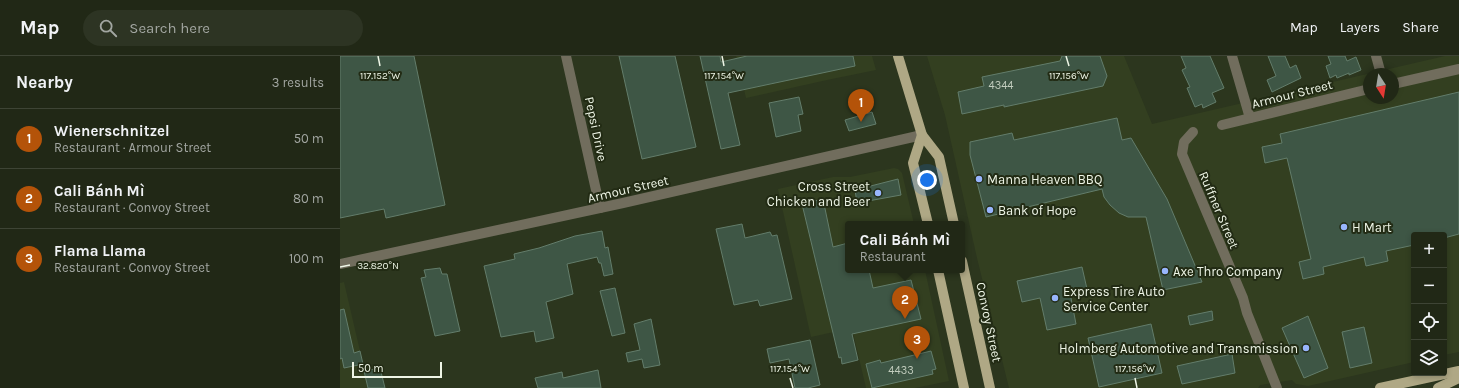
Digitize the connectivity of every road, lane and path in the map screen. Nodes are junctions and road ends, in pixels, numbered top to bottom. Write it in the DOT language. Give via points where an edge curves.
graph roads {
  1 [pos="566,56"];
  2 [pos="898,56"];
  3 [pos="1232,56"];
  4 [pos="1376,56"];
  5 [pos="1379,68"];
  6 [pos="1459,69"];
  7 [pos="1399,83"];
  8 [pos="1363,90"];
  9 [pos="1250,118"];
  10 [pos="1222,125"];
  11 [pos="1193,132"];
  12 [pos="922,135"];
  13 [pos="600,208"];
  14 [pos="927,221"];
  15 [pos="953,221"];
  16 [pos="340,264"];
  17 [pos="939,273"];
  18 [pos="965,273"];
  19 [pos="1459,371"];
  20 [pos="1459,378"];
  21 [pos="964,388"];
  22 [pos="990,388"];
  23 [pos="1277,388"];
  24 [pos="1380,388"];
  25 [pos="1438,388"];
  1 -- 13 [label="street, Pepsi Drive"];
  2 -- 12 [label="main road"];
  3 -- 9 [label="street"];
  4 -- 5 [label="street"];
  6 -- 7 [label="street"];
  8 -- 9 [label="street, Armour Street"];
  9 -- 10 [label="street, Armour Street"];
  11 -- 23 [label="street, Ruffner Street" via="1184,142 1182,154 1243,298"];
  12 -- 13 [label="street, Armour Street"];
  12 -- 14 [label="main road" via="913,163"];
  12 -- 15 [label="main road" via="939,157"];
  13 -- 16 [label="street, Armour Street"];
  17 -- 21 [label="main road"];
  18 -- 22 [label="main road, Convoy Street"];
  19 -- 24 [label="main road"];
  20 -- 25 [label="main road"];
}
